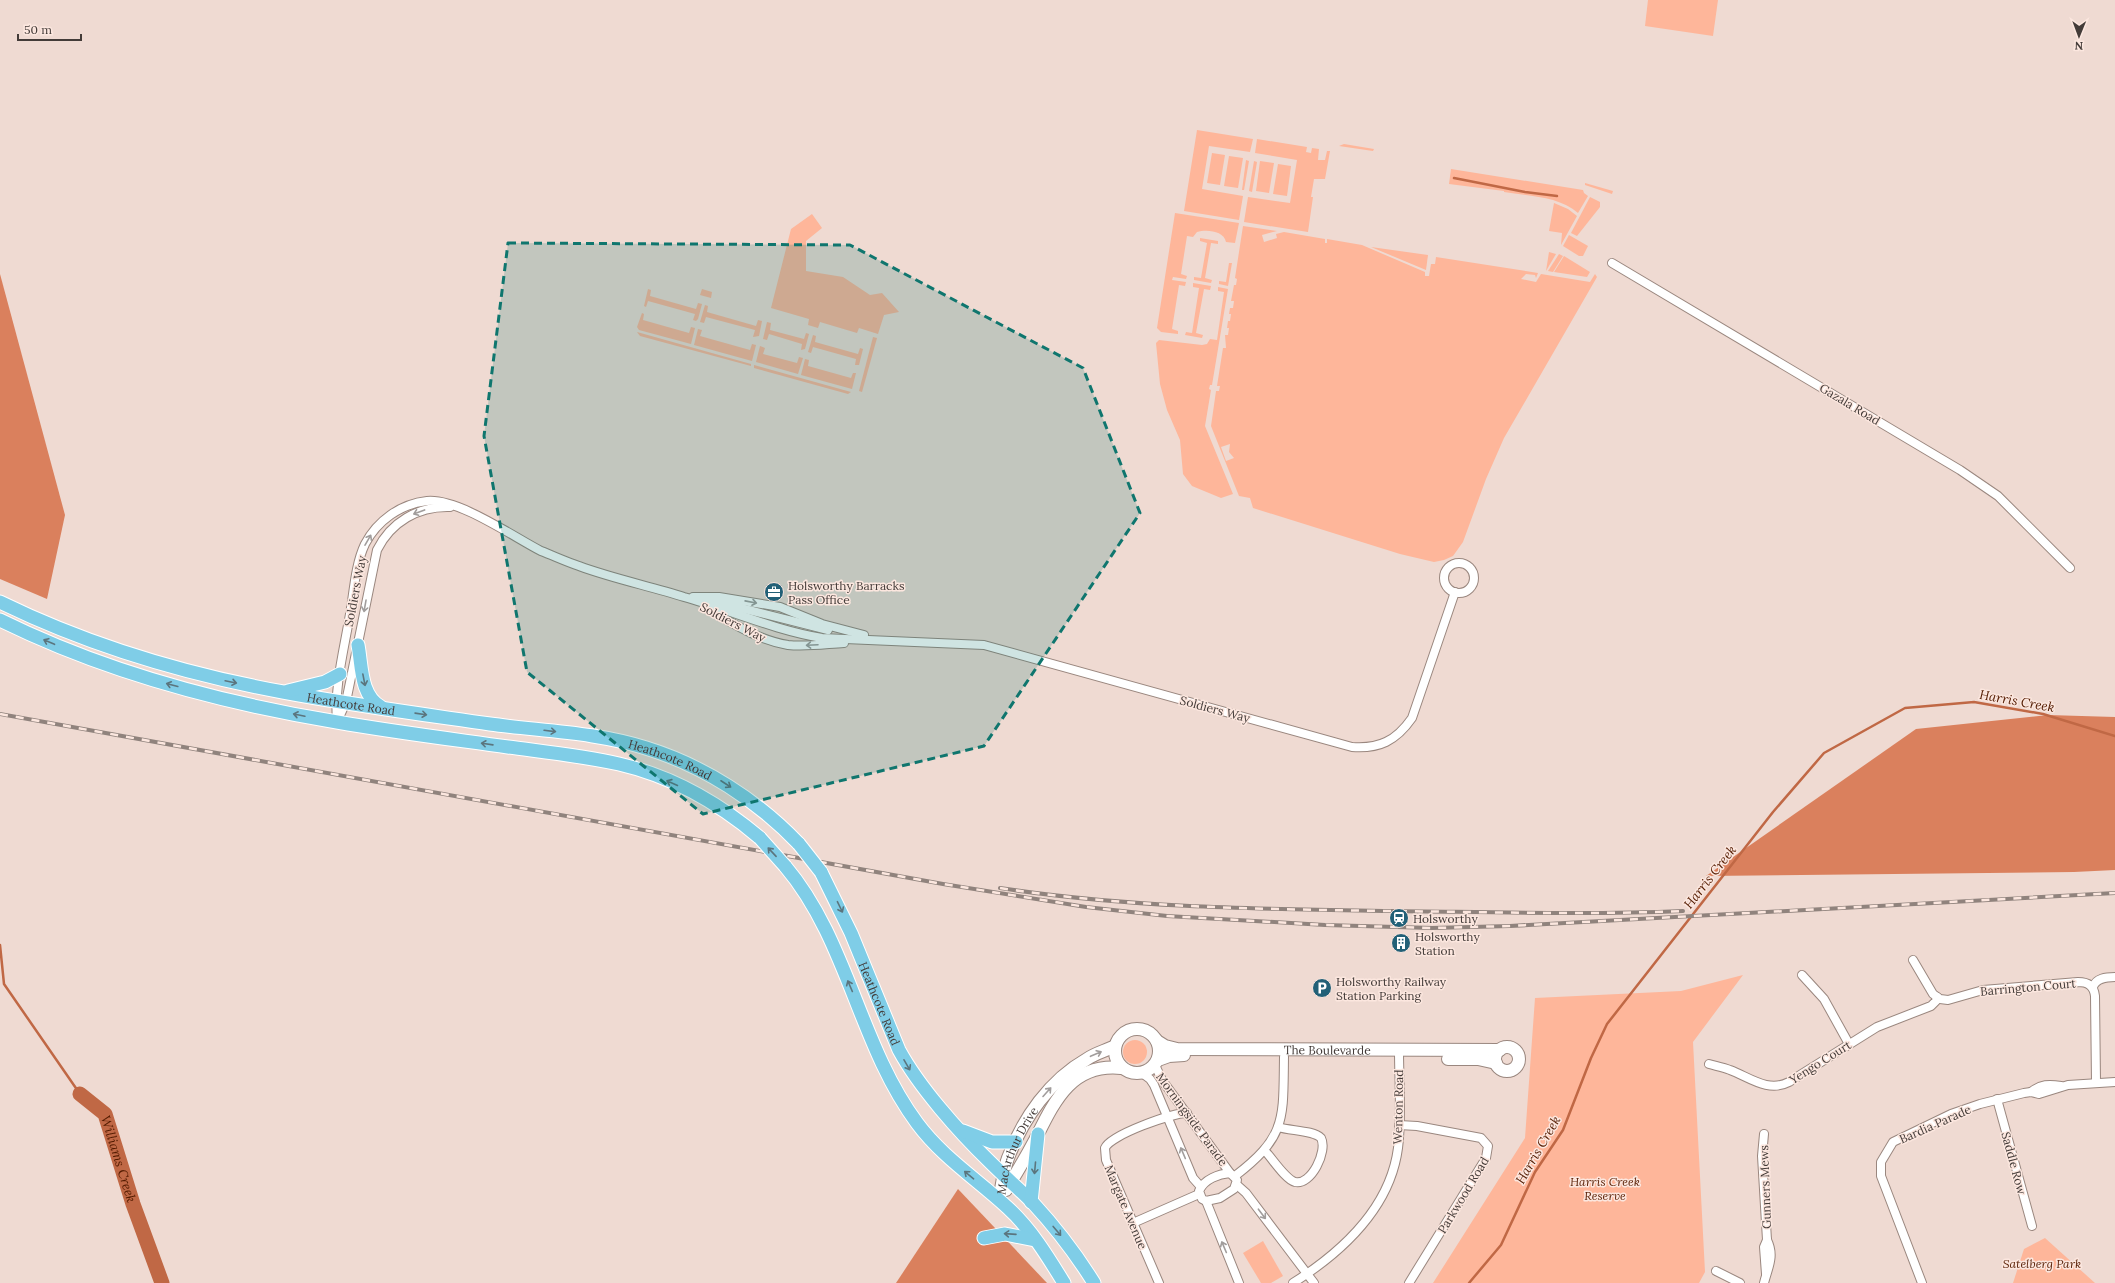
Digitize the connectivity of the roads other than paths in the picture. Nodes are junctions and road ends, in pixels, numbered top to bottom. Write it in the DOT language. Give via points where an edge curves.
graph roads {
  1 [pos="1612,263"];
  2 [pos="457,507"];
  3 [pos="2070,568"];
  4 [pos="1455,592"];
  5 [pos="684,597"];
  6 [pos="0,602"];
  7 [pos="0,620"];
  8 [pos="878,639"];
  9 [pos="358,645"];
  10 [pos="340,674"];
  11 [pos="283,692"];
  12 [pos="340,701"];
  13 [pos="382,708"];
  14 [pos="337,722"];
  15 [pos="1913,960"];
  16 [pos="1802,975"];
  17 [pos="2115,977"];
  18 [pos="2093,987"];
  19 [pos="1937,997"];
  20 [pos="1157,1041"];
  21 [pos="1848,1044"];
  22 [pos="1115,1046"];
  23 [pos="1500,1050"];
  24 [pos="1399,1055"];
  25 [pos="1284,1057"];
  26 [pos="1156,1063"];
  27 [pos="1496,1063"];
  28 [pos="1709,1064"];
  29 [pos="1121,1068"];
  30 [pos="1142,1073"];
  31 [pos="2096,1082"];
  32 [pos="2115,1082"];
  33 [pos="1997,1099"];
  34 [pos="1187,1113"];
  35 [pos="1167,1116"];
  36 [pos="1399,1125"];
  37 [pos="1278,1127"];
  38 [pos="961,1131"];
  39 [pos="1038,1134"];
  40 [pos="1764,1134"];
  41 [pos="1016,1142"];
  42 [pos="1265,1151"];
  43 [pos="1233,1174"];
  44 [pos="1007,1179"];
  45 [pos="1237,1185"];
  46 [pos="1200,1191"];
  47 [pos="999,1200"];
  48 [pos="1206,1201"];
  49 [pos="1032,1202"];
  50 [pos="1133,1223"];
  51 [pos="2032,1226"];
  52 [pos="984,1238"];
  53 [pos="1035,1240"];
  54 [pos="1716,1271"];
  55 [pos="1307,1274"];
  56 [pos="1064,1283"];
  57 [pos="1094,1283"];
  58 [pos="1159,1283"];
  59 [pos="1239,1283"];
  60 [pos="1293,1283"];
  61 [pos="1314,1283"];
  62 [pos="1409,1283"];
  63 [pos="1740,1283"];
  64 [pos="1764,1283"];
  65 [pos="1922,1283"];
  1 -- 3 [label="street, Gazala Road" via="1960,470 1998,496"];
  2 -- 5 [label="street, Soldiers Way" via="542,551 580,566"];
  2 -- 9 [label="street, Soldiers Way, one-way" via="420,510 400,521 382,539 372,567"];
  10 -- 2 [label="street, Soldiers Way, one-way" via="360,559 373,532 400,508 412,504 438,501"];
  4 -- 8 [label="street, Soldiers Way" via="1412,718 1395,738 1384,744 1366,748 1342,745 984,645"];
  5 -- 8 [label="street, Soldiers Way, one-way" via="719,597 780,607 822,624"];
  5 -- 8 [label="street, Soldiers Way" via="805,635 822,638"];
  8 -- 5 [label="street, Soldiers Way, one-way" via="815,645 780,643 756,636"];
  6 -- 11 [label="main road, Heathcote Road, one-way" via="65,632 155,663 193,674"];
  14 -- 7 [label="main road, Heathcote Road, one-way" via="239,702 146,678 102,664"];
  9 -- 12 [label="street, Soldiers Way"];
  9 -- 13 [label="main road, one-way" via="367,693 371,700"];
  10 -- 11 [label="main road" via="325,682"];
  10 -- 12 [label="street, Soldiers Way"];
  11 -- 12 [label="main road, Heathcote Road"];
  12 -- 13 [label="main road, Heathcote Road"];
  12 -- 14 [label="street"];
  13 -- 38 [label="main road, Heathcote Road, one-way, bridge" via="588,736 644,747 675,758 720,781 766,813 799,844 821,872 840,907 899,1050 909,1068"];
  47 -- 14 [label="main road, Heathcote Road, one-way, bridge" via="954,1162 911,1114 884,1064 821,921 785,866 760,838 742,823 719,807 672,783 628,767 567,755"];
  15 -- 19 [label="street"];
  16 -- 21 [label="street" via="1824,999"];
  17 -- 18 [label="street" via="2094,982"];
  18 -- 19 [label="street, Barrington Court" via="2078,982 1983,990 1952,1000"];
  18 -- 31 [label="street, Barrington Court"];
  19 -- 21 [label="street, Yengo Court" via="1936,1002 1927,1007 1877,1026"];
  20 -- 22 [label="street" via="1149,1032 1133,1029 1123,1033"];
  20 -- 24 [label="street, The Boulevarde" via="1177,1049"];
  20 -- 26 [label="street" via="1159,1047"];
  21 -- 28 [label="street, Yengo Court" via="1789,1082 1774,1086 1764,1085 1731,1070"];
  22 -- 29 [label="street" via="1115,1058"];
  41 -- 22 [label="street, MacArthur Drive, one-way" via="1029,1115 1062,1076 1087,1058"];
  23 -- 24 [label="street, The Boulevarde"];
  23 -- 27 [label="street"];
  23 -- 27 [label="street" via="1514,1049 1519,1057 1518,1064 1508,1071 1499,1068"];
  24 -- 25 [label="street, The Boulevarde"];
  24 -- 27 [label="street, The Boulevarde" via="1478,1059"];
  24 -- 36 [label="street, Wenton Road"];
  25 -- 26 [label="street, The Boulevarde" via="1174,1055"];
  25 -- 37 [label="street" via="1283,1105"];
  26 -- 30 [label="street"];
  26 -- 34 [label="street, Morningside Parade" via="1162,1080"];
  29 -- 30 [label="street" via="1133,1073"];
  29 -- 39 [label="street, MacArthur Drive" via="1100,1068 1069,1084 1054,1103"];
  30 -- 35 [label="street, Morningside Parade" via="1148,1076 1153,1084"];
  31 -- 32 [label="street, Bardia Parade"];
  31 -- 33 [label="street, Bardia Parade" via="2061,1086 2039,1094 2031,1092"];
  33 -- 51 [label="street, Saddle Row"];
  33 -- 65 [label="street, Bardia Parade" via="1951,1114 1911,1132 1893,1142 1884,1155 1881,1169 1883,1184"];
  34 -- 35 [label="street, Margate Avenue"];
  34 -- 43 [label="street, Morningside Parade"];
  46 -- 35 [label="street, Morningside Parade, one-way"];
  35 -- 50 [label="street, Margate Avenue" via="1114,1140 1105,1148 1106,1160"];
  36 -- 55 [label="street, Wenton Road" via="1394,1165 1374,1209 1348,1242"];
  36 -- 62 [label="street, Parkwood Road" via="1481,1138 1488,1146 1486,1158"];
  37 -- 42 [label="street"];
  37 -- 42 [label="street" via="1315,1134 1321,1138 1323,1150 1311,1174 1305,1181 1291,1180"];
  38 -- 41 [label="main road" via="992,1142"];
  38 -- 44 [label="main road, Heathcote Road"];
  39 -- 44 [label="street, MacArthur Drive"];
  39 -- 49 [label="main road, one-way"];
  40 -- 64 [label="street, Gunners Mews" via="1762,1156 1767,1240 1764,1247"];
  41 -- 44 [label="street, MacArthur Drive" via="1007,1159"];
  42 -- 43 [label="street"];
  43 -- 45 [label="street"];
  43 -- 46 [label="street" via="1213,1178"];
  44 -- 47 [label="street, MacArthur Drive"];
  44 -- 49 [label="main road, Heathcote Road"];
  45 -- 48 [label="street" via="1220,1198"];
  45 -- 55 [label="street, one-way" via="1246,1193"];
  46 -- 48 [label="street, Morningside Parade"];
  46 -- 50 [label="street"];
  47 -- 53 [label="main road, Heathcote Road" via="1016,1215"];
  59 -- 48 [label="street, one-way"];
  49 -- 57 [label="main road, Heathcote Road, one-way" via="1065,1240"];
  50 -- 58 [label="street, Margate Avenue"];
  53 -- 52 [label="main road, one-way" via="1005,1234"];
  53 -- 56 [label="main road, Heathcote Road"];
  54 -- 63 [label="street"];
  55 -- 60 [label="street, Wenton Road"];
  55 -- 61 [label="street"];
}
